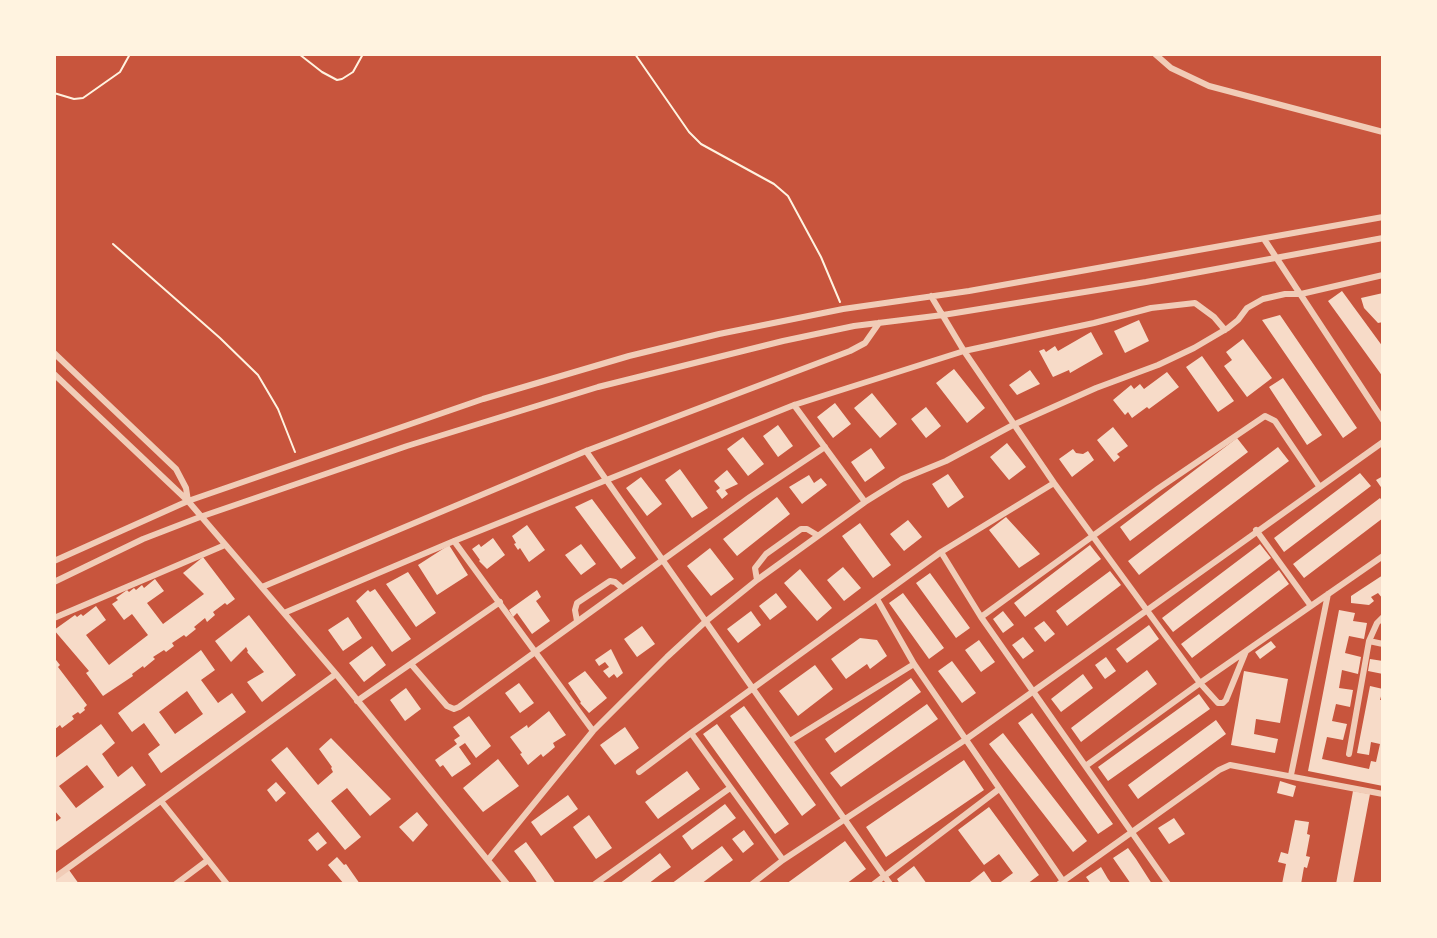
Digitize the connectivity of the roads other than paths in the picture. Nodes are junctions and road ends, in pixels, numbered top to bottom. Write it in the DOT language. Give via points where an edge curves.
graph roads {
  1 [pos="1155,54"];
  2 [pos="1383,132"];
  3 [pos="1383,218"];
  4 [pos="1383,238"];
  5 [pos="1264,239"];
  6 [pos="1277,258"];
  7 [pos="1383,275"];
  8 [pos="1301,294"];
  9 [pos="931,296"];
  10 [pos="943,315"];
  11 [pos="880,323"];
  12 [pos="1225,330"];
  13 [pos="964,351"];
  14 [pos="54,353"];
  15 [pos="54,374"];
  16 [pos="794,405"];
  17 [pos="1383,420"];
  18 [pos="1013,425"];
  19 [pos="1383,442"];
  20 [pos="825,447"];
  21 [pos="586,451"];
  22 [pos="605,480"];
  23 [pos="1054,483"];
  24 [pos="1319,486"];
  25 [pos="188,501"];
  26 [pos="865,502"];
  27 [pos="200,517"];
  28 [pos="1256,530"];
  29 [pos="817,535"];
  30 [pos="1093,537"];
  31 [pos="454,541"];
  32 [pos="225,545"];
  33 [pos="941,552"];
  34 [pos="1383,556"];
  35 [pos="54,561"];
  36 [pos="662,561"];
  37 [pos="757,580"];
  38 [pos="54,582"];
  39 [pos="262,587"];
  40 [pos="622,588"];
  41 [pos="1328,594"];
  42 [pos="877,599"];
  43 [pos="500,602"];
  44 [pos="1311,606"];
  45 [pos="1145,610"];
  46 [pos="284,613"];
  47 [pos="981,617"];
  48 [pos="1383,617"];
  49 [pos="54,618"];
  50 [pos="577,621"];
  51 [pos="705,622"];
  52 [pos="1369,641"];
  53 [pos="1383,644"];
  54 [pos="536,650"];
  55 [pos="1246,651"];
  56 [pos="411,664"];
  57 [pos="914,664"];
  58 [pos="336,674"];
  59 [pos="1200,683"];
  60 [pos="752,688"];
  61 [pos="1033,690"];
  62 [pos="357,701"];
  63 [pos="593,731"];
  64 [pos="691,733"];
  65 [pos="965,740"];
  66 [pos="790,741"];
  67 [pos="1349,754"];
  68 [pos="1087,765"];
  69 [pos="639,772"];
  70 [pos="1291,775"];
  71 [pos="730,788"];
  72 [pos="999,789"];
  73 [pos="1383,794"];
  74 [pos="161,801"];
  75 [pos="846,819"];
  76 [pos="1132,831"];
  77 [pos="208,860"];
  78 [pos="488,860"];
  79 [pos="783,860"];
  80 [pos="885,876"];
  81 [pos="54,878"];
  82 [pos="1063,883"];
  83 [pos="176,884"];
  84 [pos="227,884"];
  85 [pos="507,884"];
  86 [pos="595,884"];
  87 [pos="752,884"];
  88 [pos="874,884"];
  89 [pos="890,884"];
  90 [pos="1168,884"];
  1 -- 2 [label="street" via="1171,68 1209,86"];
  3 -- 5 [label="street"];
  4 -- 6 [label="street"];
  5 -- 6 [label="street"];
  5 -- 9 [label="street"];
  6 -- 8 [label="street"];
  6 -- 10 [label="street"];
  7 -- 8 [label="street"];
  8 -- 12 [label="street" via="1264,299 1247,308"];
  8 -- 17 [label="street"];
  9 -- 10 [label="street"];
  9 -- 25 [label="street" via="719,334 566,374"];
  10 -- 11 [label="street"];
  10 -- 13 [label="street"];
  11 -- 21 [label="street" via="864,343 850,351"];
  11 -- 27 [label="street" via="783,341 598,387"];
  12 -- 13 [label="street" via="1195,303 1151,308"];
  12 -- 18 [label="street" via="1158,365"];
  13 -- 16 [label="street"];
  13 -- 18 [label="street"];
  14 -- 25 [label="street" via="176,469"];
  15 -- 25 [label="street"];
  16 -- 20 [label="street"];
  16 -- 22 [label="street"];
  18 -- 23 [label="street"];
  18 -- 26 [label="street"];
  19 -- 24 [label="street"];
  20 -- 26 [label="street"];
  20 -- 36 [label="street"];
  21 -- 22 [label="street"];
  21 -- 39 [label="street"];
  22 -- 31 [label="street"];
  22 -- 36 [label="street"];
  23 -- 30 [label="street"];
  23 -- 33 [label="street"];
  24 -- 28 [label="street"];
  24 -- 30 [label="street" via="1275,421 1265,416"];
  25 -- 27 [label="street"];
  25 -- 35 [label="street"];
  26 -- 29 [label="street"];
  27 -- 32 [label="street"];
  27 -- 38 [label="street"];
  28 -- 44 [label="street"];
  28 -- 45 [label="street"];
  29 -- 37 [label="street"];
  29 -- 37 [label="street" via="802,529 766,554 755,568"];
  30 -- 45 [label="street"];
  30 -- 47 [label="street"];
  31 -- 43 [label="street"];
  31 -- 46 [label="street"];
  32 -- 39 [label="street"];
  32 -- 49 [label="street"];
  33 -- 42 [label="street"];
  33 -- 47 [label="street"];
  34 -- 41 [label="street"];
  36 -- 40 [label="street"];
  36 -- 51 [label="street"];
  37 -- 51 [label="street"];
  39 -- 46 [label="street"];
  40 -- 50 [label="street"];
  40 -- 50 [label="street" via="610,581 578,603"];
  41 -- 44 [label="street"];
  41 -- 70 [label="street"];
  42 -- 57 [label="street"];
  42 -- 60 [label="street"];
  43 -- 54 [label="street"];
  43 -- 56 [label="street"];
  44 -- 55 [label="street"];
  45 -- 59 [label="street"];
  45 -- 61 [label="street"];
  46 -- 58 [label="street"];
  47 -- 61 [label="street"];
  48 -- 52 [label="street"];
  50 -- 54 [label="street"];
  51 -- 60 [label="street"];
  51 -- 63 [label="street"];
  52 -- 53 [label="street"];
  52 -- 67 [label="street"];
  54 -- 56 [label="street" via="454,709"];
  54 -- 63 [label="street"];
  55 -- 59 [label="street"];
  55 -- 59 [label="street" via="1223,703 1214,700"];
  56 -- 62 [label="street"];
  57 -- 65 [label="street"];
  57 -- 66 [label="street"];
  58 -- 62 [label="street"];
  58 -- 74 [label="street"];
  59 -- 68 [label="street"];
  60 -- 64 [label="street"];
  60 -- 66 [label="street"];
  61 -- 65 [label="street"];
  61 -- 68 [label="street"];
  62 -- 78 [label="street"];
  63 -- 78 [label="street"];
  64 -- 69 [label="street"];
  64 -- 71 [label="street"];
  65 -- 72 [label="street"];
  65 -- 75 [label="street"];
  66 -- 75 [label="street"];
  68 -- 76 [label="street"];
  70 -- 73 [label="street"];
  70 -- 76 [label="street" via="1225,767"];
  71 -- 79 [label="street"];
  71 -- 86 [label="street"];
  72 -- 80 [label="street"];
  72 -- 82 [label="street"];
  74 -- 77 [label="street"];
  74 -- 81 [label="street"];
  75 -- 79 [label="street"];
  75 -- 80 [label="street"];
  76 -- 82 [label="street"];
  76 -- 90 [label="street"];
  77 -- 83 [label="street"];
  77 -- 84 [label="street"];
  78 -- 85 [label="street"];
  79 -- 87 [label="street"];
  80 -- 88 [label="street"];
  80 -- 89 [label="street"];
}
